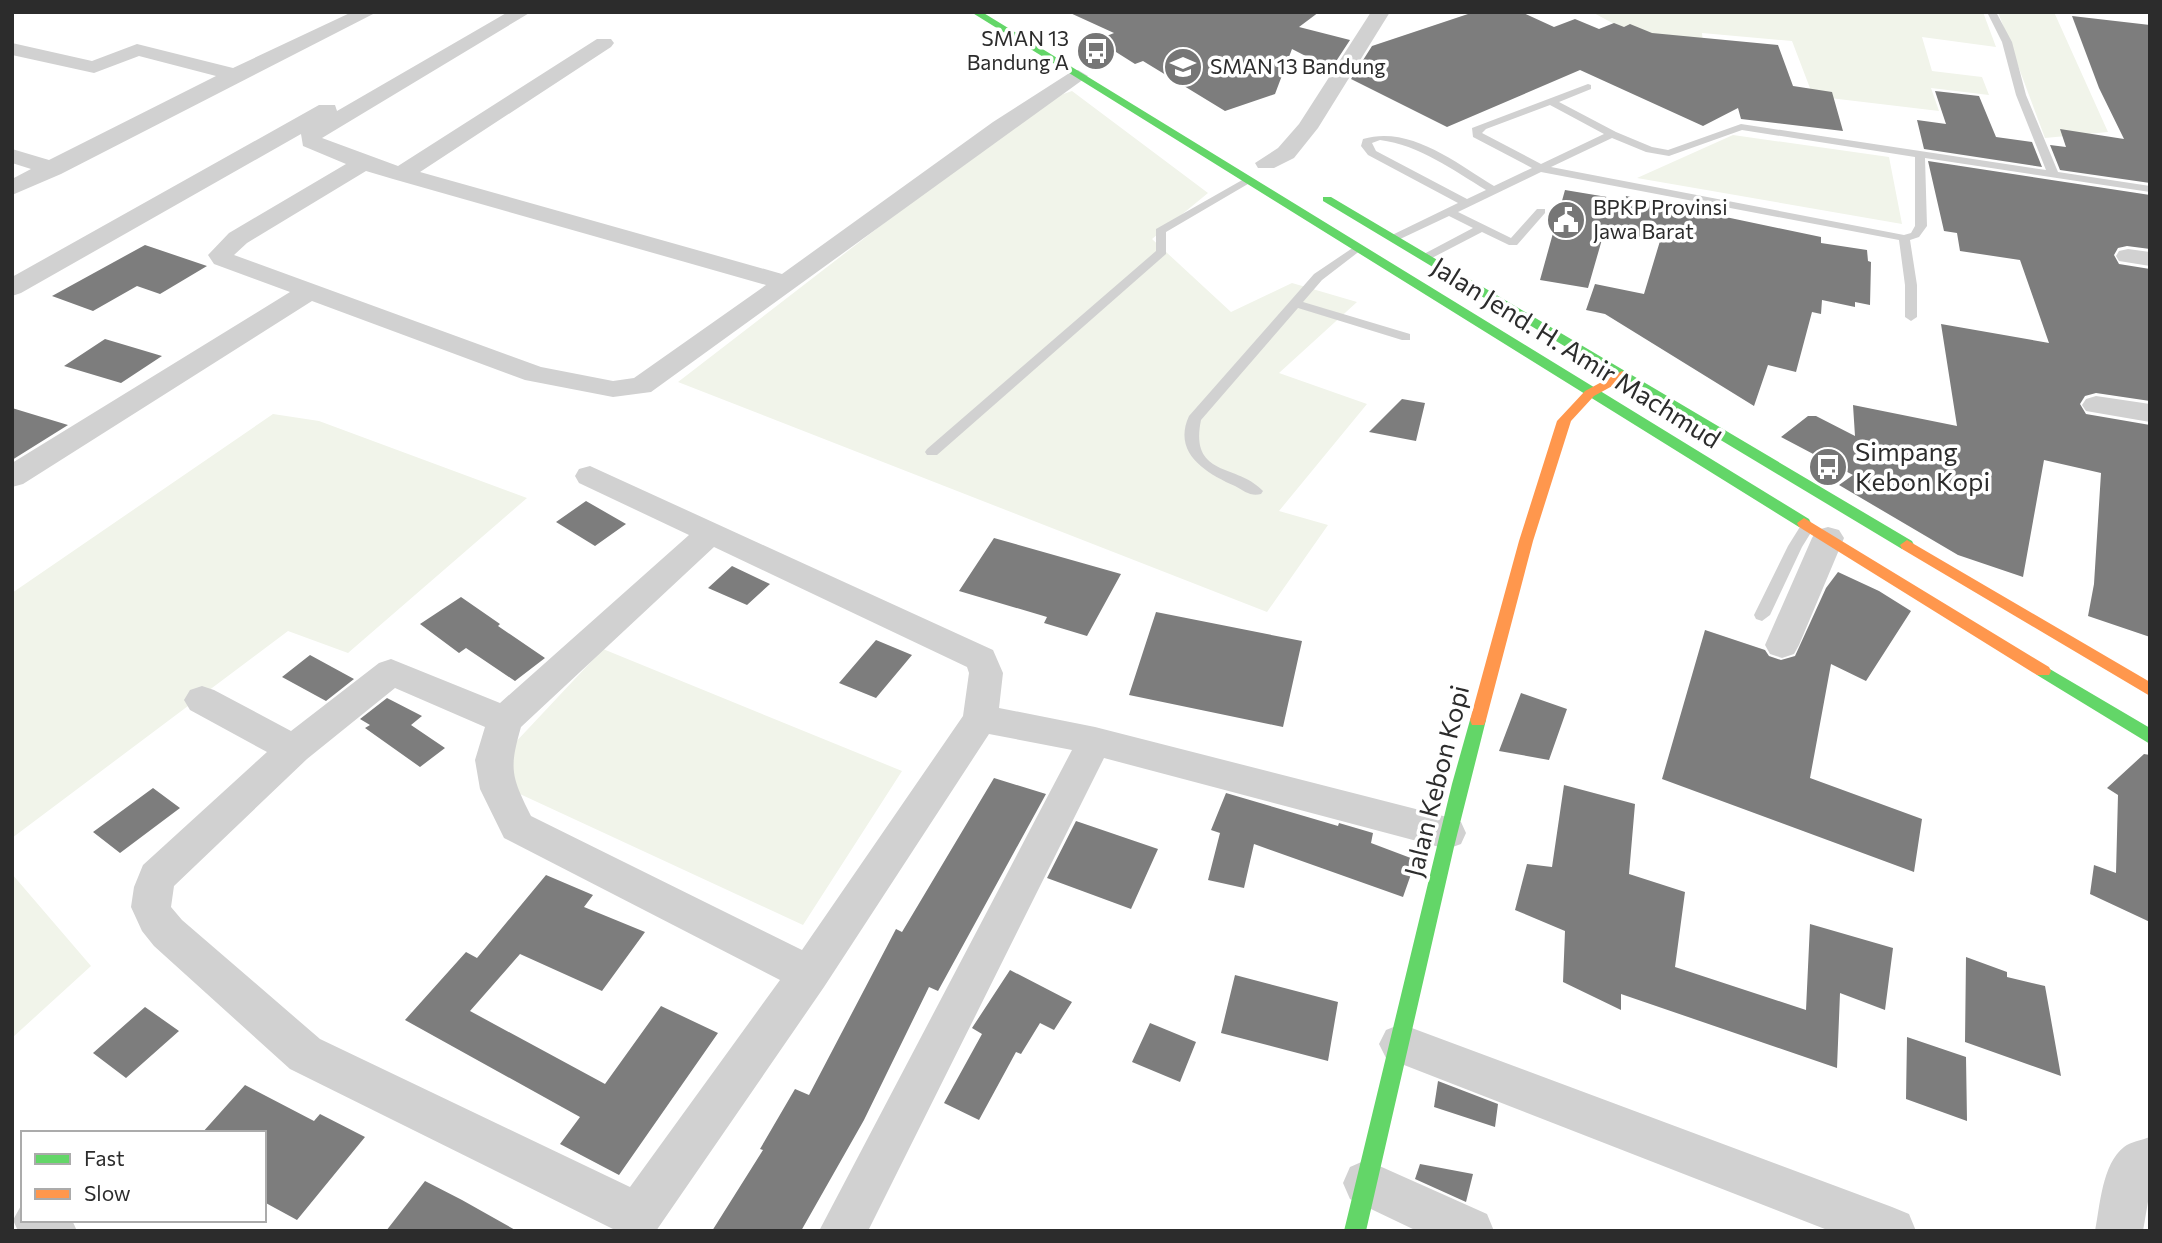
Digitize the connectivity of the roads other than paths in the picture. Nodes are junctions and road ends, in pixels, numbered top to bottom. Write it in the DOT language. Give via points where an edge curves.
graph roads {
  1 [pos="369,12"];
  2 [pos="498,12"];
  3 [pos="522,12"];
  4 [pos="975,12"];
  5 [pos="1381,12"];
  6 [pos="1991,12"];
  7 [pos="604,43"];
  8 [pos="12,49"];
  9 [pos="235,75"];
  10 [pos="1078,76"];
  11 [pos="1588,87"];
  12 [pos="1550,101"];
  13 [pos="1612,134"];
  14 [pos="1920,153"];
  15 [pos="12,156"];
  16 [pos="1260,159"];
  17 [pos="363,163"];
  18 [pos="53,169"];
  19 [pos="1542,169"];
  20 [pos="2053,173"];
  21 [pos="401,174"];
  22 [pos="1289,176"];
  23 [pos="1248,181"];
  24 [pos="12,188"];
  25 [pos="2150,189"];
  26 [pos="1312,190"];
  27 [pos="1493,190"];
  28 [pos="1464,202"];
  29 [pos="1447,211"];
  30 [pos="1541,211"];
  31 [pos="1481,228"];
  32 [pos="1904,237"];
  33 [pos="1394,238"];
  34 [pos="1357,248"];
  35 [pos="1426,257"];
  36 [pos="787,283"];
  37 [pos="14,286"];
  38 [pos="311,289"];
  39 [pos="1294,303"];
  40 [pos="1911,317"];
  41 [pos="1406,337"];
  42 [pos="1622,375"];
  43 [pos="1590,390"];
  44 [pos="2096,405"];
  45 [pos="2150,413"];
  46 [pos="932,452"];
  47 [pos="590,476"];
  48 [pos="12,477"];
  49 [pos="1256,491"];
  50 [pos="1818,532"];
  51 [pos="709,534"];
  52 [pos="1762,615"];
  53 [pos="1782,645"];
  54 [pos="2150,690"];
  55 [pos="202,700"];
  56 [pos="980,719"];
  57 [pos="505,720"];
  58 [pos="2150,737"];
  59 [pos="1095,741"];
  60 [pos="294,749"];
  61 [pos="1447,833"];
  62 [pos="809,974"];
  63 [pos="1401,1044"];
  64 [pos="2150,1160"];
  65 [pos="1366,1183"];
  66 [pos="648,1224"];
  67 [pos="843,1231"];
  68 [pos="1355,1231"];
  69 [pos="1470,1231"];
  70 [pos="1892,1231"];
  71 [pos="2119,1231"];
  1 -- 9 [label="street"];
  2 -- 37 [label="street"];
  3 -- 17 [label="street" via="310,138"];
  4 -- 10 [label="main road, Jalan Jend. H. Amir Machmud"];
  5 -- 16 [label="street" via="1307,128 1286,153"];
  6 -- 20 [label="lane" via="2007,42 2021,94"];
  7 -- 21 [label="street"];
  8 -- 9 [label="street" via="94,67 137,50"];
  9 -- 18 [label="street"];
  10 -- 23 [label="main road, Jalan Jend. H. Amir Machmud"];
  10 -- 36 [label="street"];
  11 -- 12 [label="lane"];
  12 -- 13 [label="lane"];
  12 -- 19 [label="lane" via="1476,130 1476,135"];
  13 -- 14 [label="lane" via="1659,153 1741,127"];
  13 -- 19 [label="lane"];
  14 -- 20 [label="lane"];
  14 -- 32 [label="lane" via="1921,226"];
  15 -- 18 [label="street"];
  16 -- 22 [label="main road"];
  17 -- 21 [label="street"];
  17 -- 38 [label="street" via="238,238 220,256"];
  18 -- 24 [label="street"];
  19 -- 27 [label="lane"];
  19 -- 32 [label="lane"];
  20 -- 25 [label="lane"];
  21 -- 36 [label="street"];
  23 -- 34 [label="main road, Jalan Jend. H. Amir Machmud"];
  23 -- 46 [label="lane" via="1160,231 1162,252"];
  26 -- 33 [label="main road, Jalan Jend. H. Amir Machmud"];
  27 -- 28 [label="lane"];
  27 -- 28 [label="lane" via="1405,140 1380,136 1367,141 1372,153"];
  28 -- 29 [label="lane"];
  29 -- 31 [label="lane"];
  29 -- 33 [label="lane"];
  30 -- 31 [label="lane" via="1513,243"];
  31 -- 35 [label="lane"];
  32 -- 40 [label="lane"];
  33 -- 35 [label="main road, Jalan Jend. H. Amir Machmud"];
  34 -- 39 [label="lane" via="1318,277"];
  34 -- 43 [label="main road, Jalan Jend. H. Amir Machmud"];
  35 -- 42 [label="main road, Jalan Jend. H. Amir Machmud"];
  36 -- 38 [label="street" via="641,386 613,389 535,374"];
  38 -- 48 [label="street"];
  39 -- 41 [label="lane"];
  39 -- 49 [label="lane" via="1194,419 1188,438 1202,461"];
  42 -- 43 [label="main road, Jalan Kebon Kopi"];
  42 -- 54 [label="main road, Jalan Jend. H. Amir Machmud"];
  43 -- 50 [label="main road, Jalan Jend. H. Amir Machmud"];
  43 -- 61 [label="main road, Jalan Kebon Kopi" via="1564,421 1526,541"];
  44 -- 45 [label="street"];
  47 -- 51 [label="street"];
  50 -- 52 [label="lane" via="1795,546"];
  50 -- 53 [label="street"];
  50 -- 58 [label="main road, Jalan Jend. H. Amir Machmud"];
  51 -- 56 [label="street" via="981,659 986,673"];
  51 -- 57 [label="street"];
  55 -- 60 [label="street"];
  56 -- 59 [label="street"];
  56 -- 62 [label="street"];
  57 -- 60 [label="street" via="391,672"];
  57 -- 62 [label="street" via="493,760 499,789 517,827"];
  59 -- 61 [label="street"];
  59 -- 67 [label="street"];
  60 -- 66 [label="street" via="157,877 150,896 151,914 305,1054"];
  61 -- 63 [label="main road, Jalan Kebon Kopi"];
  62 -- 66 [label="street"];
  63 -- 65 [label="main road, Jalan Kebon Kopi"];
  63 -- 70 [label="street"];
  64 -- 71 [label="street" via="2139,1164 2128,1182"];
  65 -- 68 [label="main road, Jalan Kebon Kopi"];
  65 -- 69 [label="street"];
}
